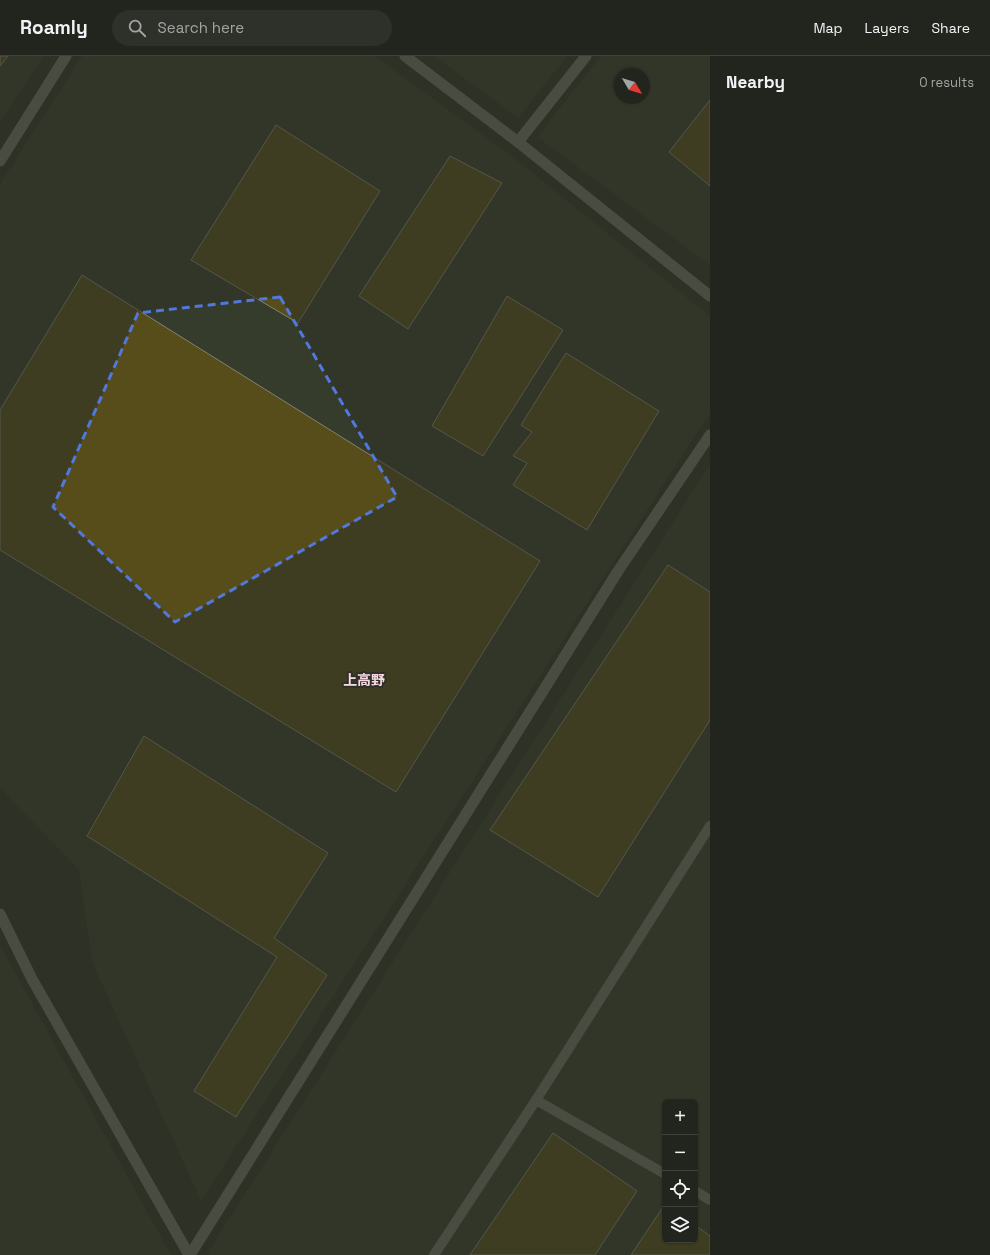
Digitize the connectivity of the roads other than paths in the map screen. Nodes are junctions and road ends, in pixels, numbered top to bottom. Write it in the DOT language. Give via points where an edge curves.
graph roads {
  1 [pos="66,56"];
  2 [pos="405,56"];
  3 [pos="586,56"];
  4 [pos="518,142"];
  5 [pos="0,161"];
  6 [pos="710,296"];
  7 [pos="710,434"];
  8 [pos="710,826"];
  9 [pos="0,914"];
  10 [pos="536,1100"];
  11 [pos="662,1172"];
  12 [pos="698,1193"];
  13 [pos="710,1200"];
  14 [pos="190,1255"];
  15 [pos="434,1255"];
  1 -- 5 [label="street"];
  2 -- 4 [label="street"];
  3 -- 4 [label="street"];
  4 -- 6 [label="street"];
  7 -- 14 [label="street" via="618,572"];
  8 -- 10 [label="lane"];
  9 -- 14 [label="street" via="32,979"];
  10 -- 11 [label="lane"];
  10 -- 15 [label="lane"];
  12 -- 13 [label="lane"];
}
